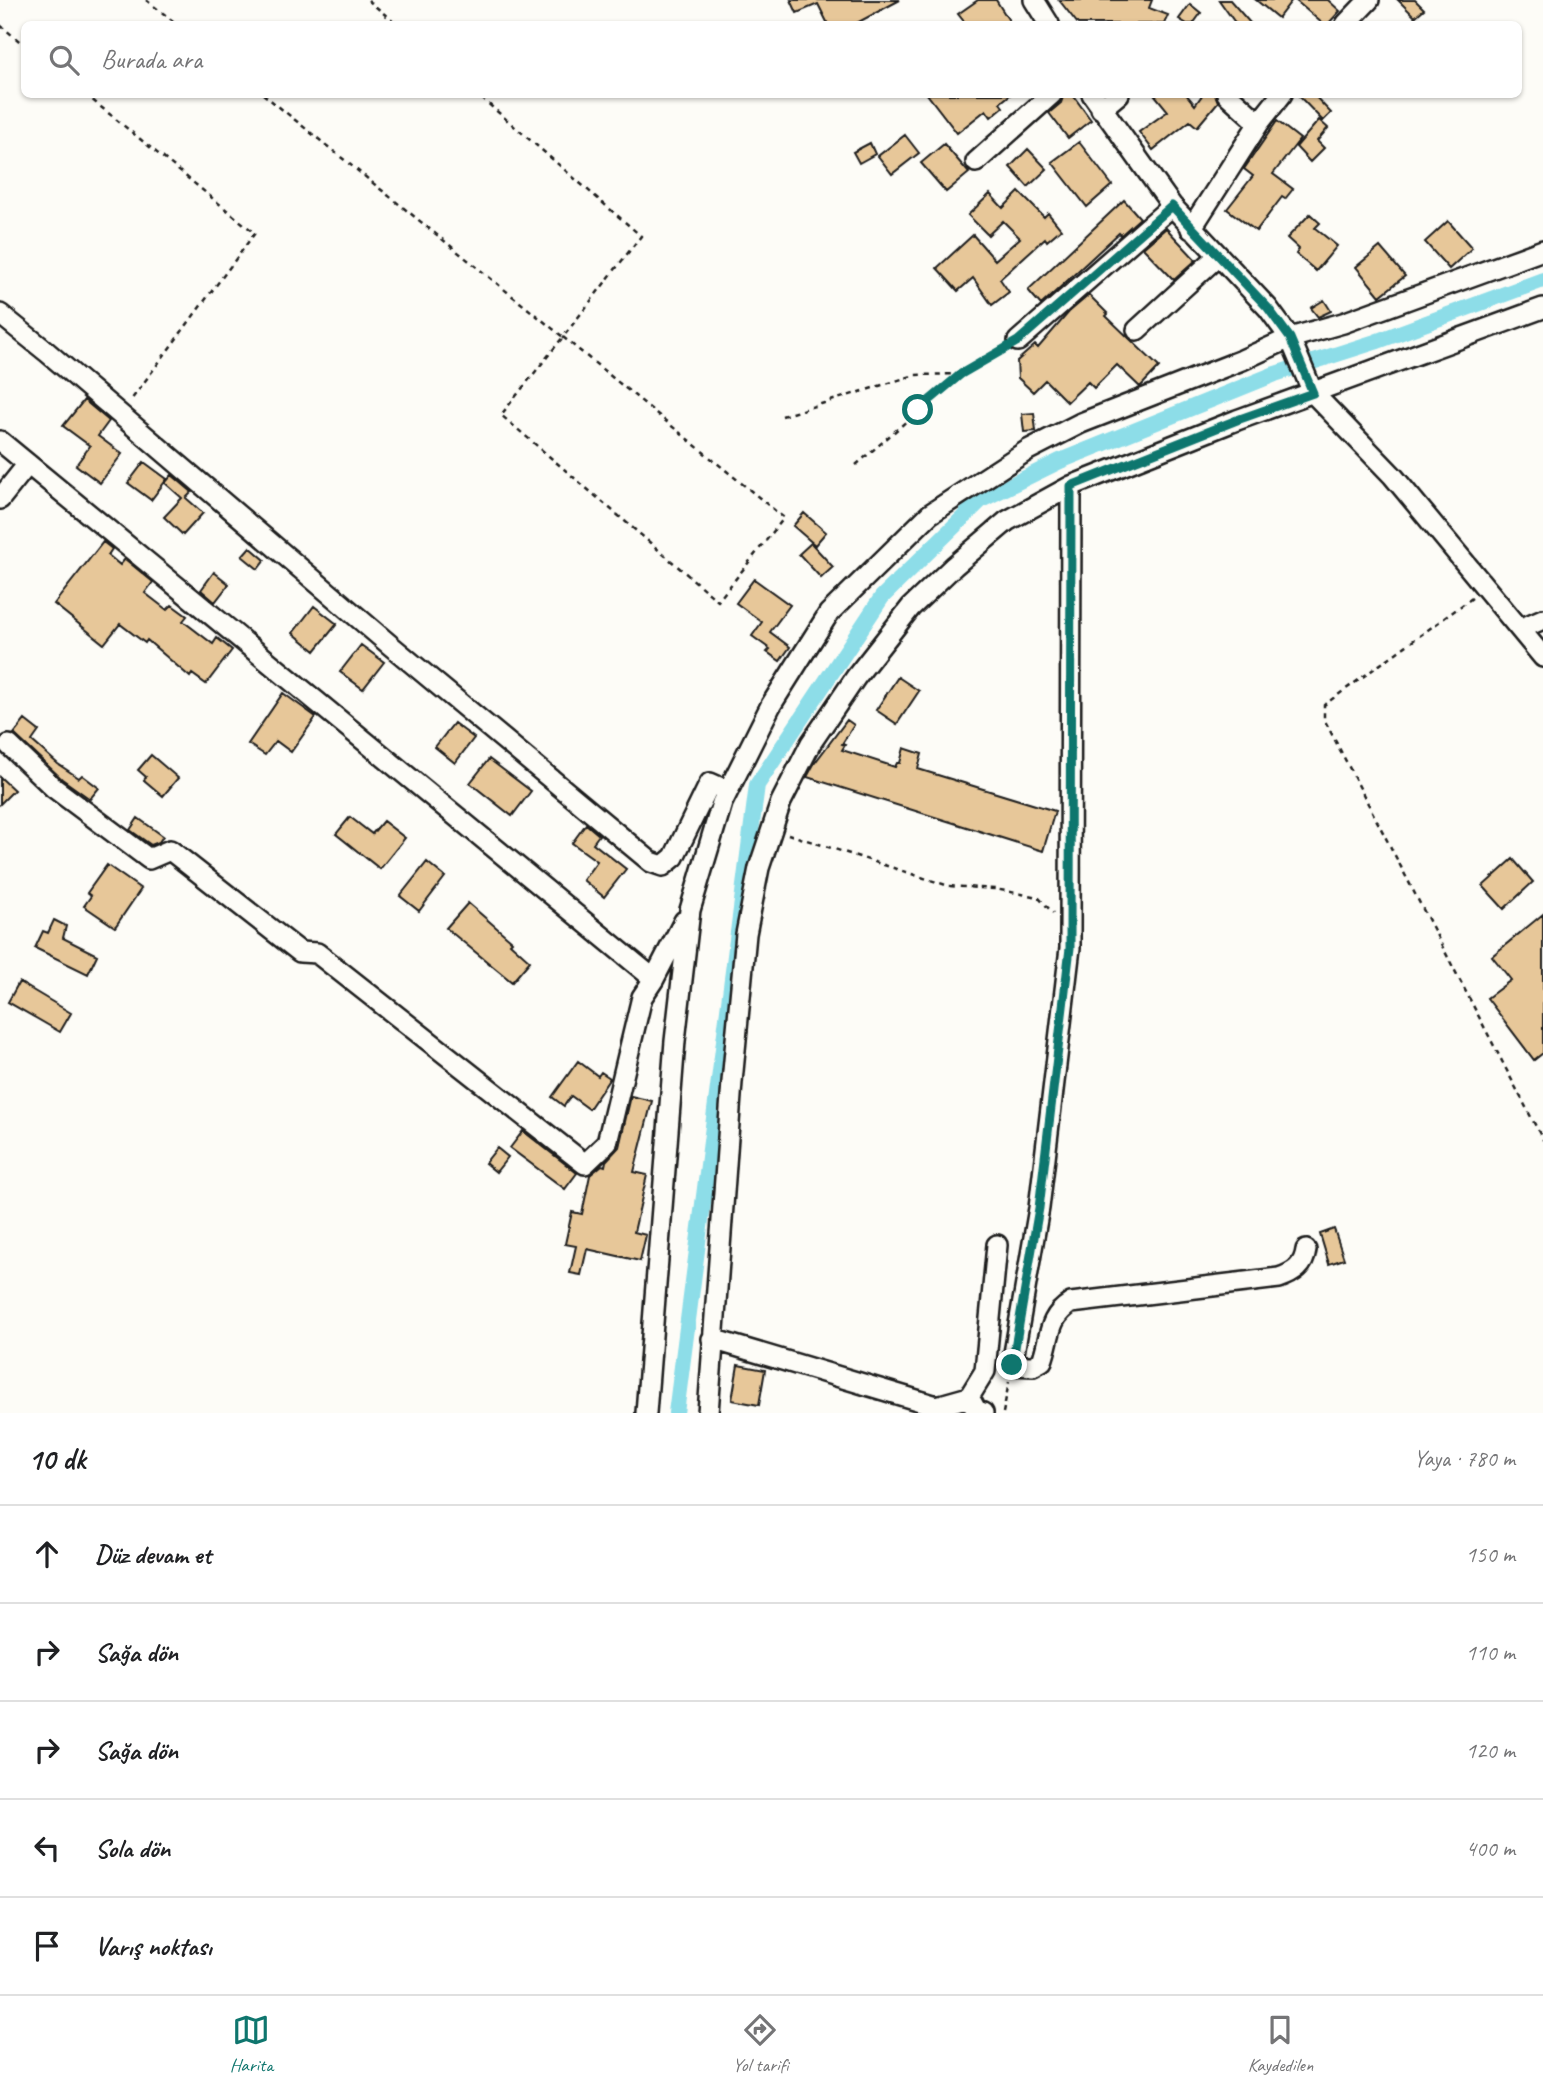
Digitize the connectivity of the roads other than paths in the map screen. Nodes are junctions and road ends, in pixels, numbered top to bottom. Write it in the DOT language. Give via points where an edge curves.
graph roads {
  1 [pos="1034,0"];
  2 [pos="1369,0"];
  3 [pos="1047,21"];
  4 [pos="1349,21"];
  5 [pos="1048,98"];
  6 [pos="1232,98"];
  7 [pos="1279,98"];
  8 [pos="1096,102"];
  9 [pos="1259,122"];
  10 [pos="976,162"];
  11 [pos="1172,206"];
  12 [pos="1191,229"];
  13 [pos="1543,250"];
  14 [pos="1218,257"];
  15 [pos="1543,307"];
  16 [pos="0,314"];
  17 [pos="1137,330"];
  18 [pos="1018,341"];
  19 [pos="1292,343"];
  20 [pos="1313,393"];
  21 [pos="0,441"];
  22 [pos="28,464"];
  23 [pos="1071,486"];
  24 [pos="0,499"];
  25 [pos="1543,620"];
  26 [pos="1520,629"];
  27 [pos="1543,657"];
  28 [pos="9,746"];
  29 [pos="728,791"];
  30 [pos="690,910"];
  31 [pos="654,979"];
  32 [pos="997,1245"];
  33 [pos="1306,1250"];
  34 [pos="712,1339"];
  35 [pos="969,1397"];
  36 [pos="646,1413"];
  37 [pos="708,1413"];
  38 [pos="982,1413"];
  1 -- 3 [label="street"];
  2 -- 4 [label="street"];
  5 -- 10 [label="street"];
  6 -- 9 [label="street"];
  7 -- 9 [label="street"];
  8 -- 11 [label="street"];
  9 -- 12 [label="street"];
  11 -- 12 [label="street"];
  11 -- 18 [label="street"];
  12 -- 14 [label="street"];
  13 -- 19 [label="street"];
  14 -- 17 [label="street"];
  14 -- 19 [label="street" via="1268,308"];
  15 -- 20 [label="street"];
  16 -- 29 [label="street" via="651,862 663,866 674,857 710,783"];
  19 -- 20 [label="street"];
  19 -- 29 [label="street" via="1081,423 1028,450 930,514 829,613 771,705"];
  20 -- 23 [label="street"];
  20 -- 26 [label="street" via="1392,476"];
  21 -- 22 [label="street"];
  22 -- 24 [label="street"];
  22 -- 31 [label="street"];
  23 -- 33 [label="street" via="1070,948 1039,1208 1012,1365 1042,1362 1053,1321 1071,1303 1279,1278 1292,1274 1304,1261"];
  23 -- 34 [label="street" via="1007,521 911,607 811,743 781,802 759,868 746,934"];
  25 -- 26 [label="street"];
  26 -- 27 [label="street"];
  28 -- 31 [label="street" via="54,788 149,859 170,850 300,952 317,953 585,1164 607,1143 642,997"];
  29 -- 30 [label="street"];
  30 -- 31 [label="street"];
  30 -- 36 [label="street" via="675,1041"];
  32 -- 35 [label="street" via="985,1371"];
  34 -- 35 [label="street" via="937,1406"];
  34 -- 37 [label="street"];
  35 -- 38 [label="street"];
}
